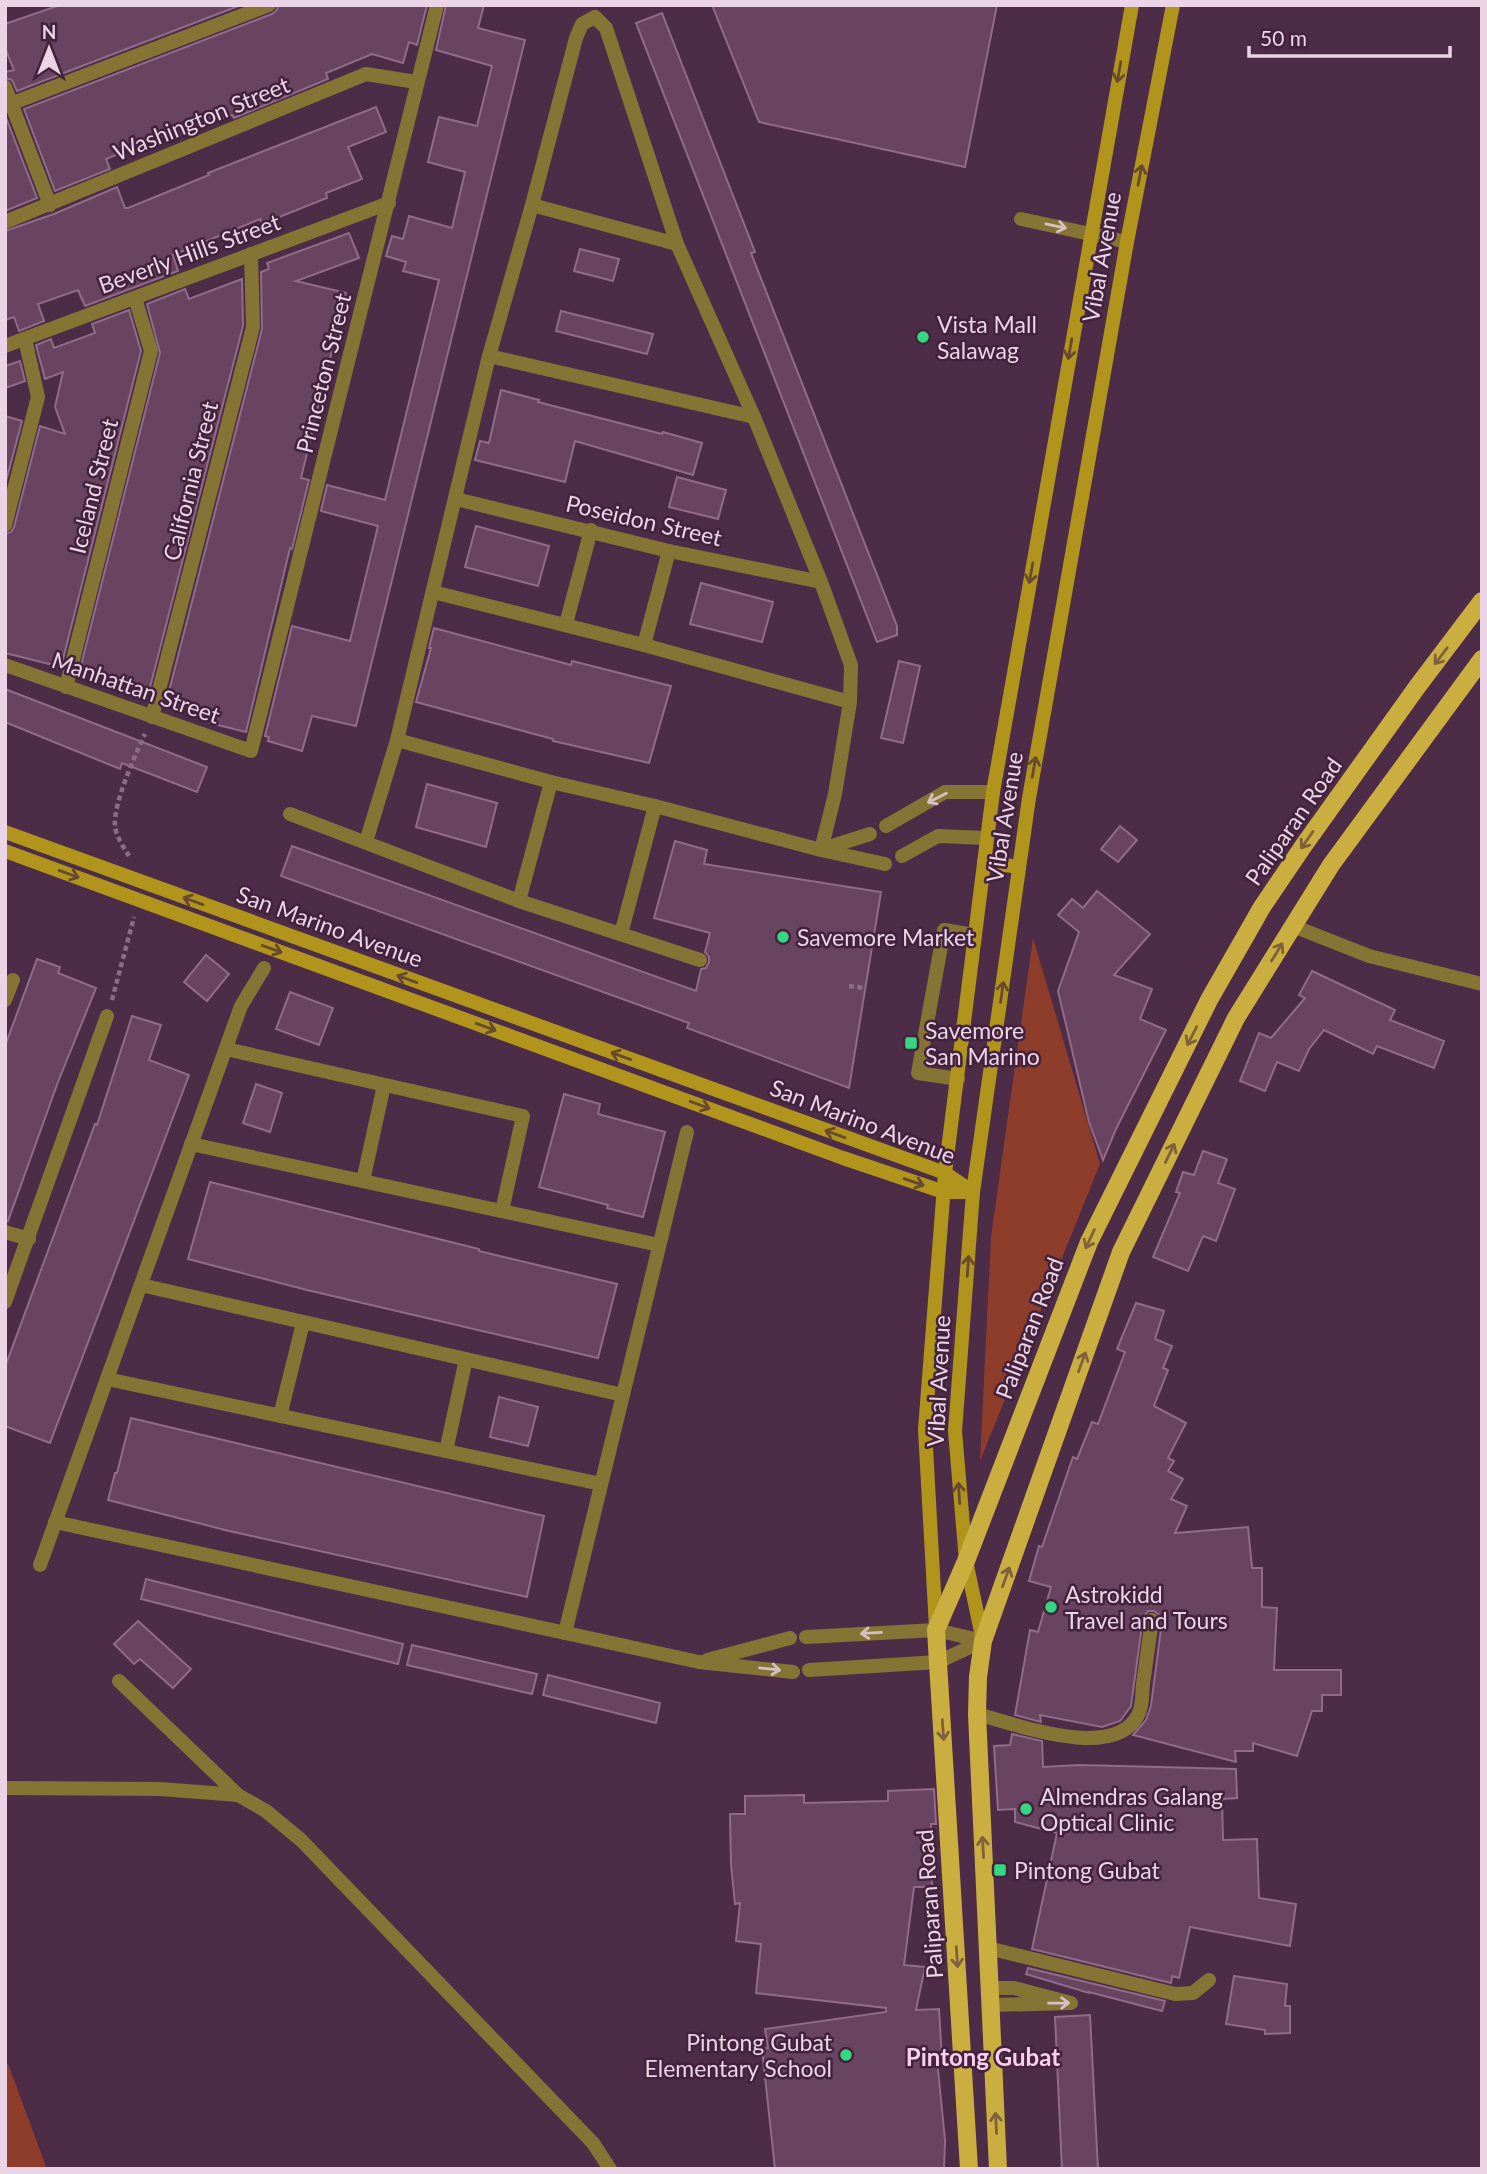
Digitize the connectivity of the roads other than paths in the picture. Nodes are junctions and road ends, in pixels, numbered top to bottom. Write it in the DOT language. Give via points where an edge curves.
graph roads {
  1 [pos="269,5"];
  2 [pos="437,5"];
  3 [pos="1132,5"];
  4 [pos="1173,5"];
  5 [pos="416,82"];
  6 [pos="5,87"];
  7 [pos="8,104"];
  8 [pos="389,203"];
  9 [pos="50,205"];
  10 [pos="532,205"];
  11 [pos="1021,219"];
  12 [pos="5,222"];
  13 [pos="1090,234"];
  14 [pos="1126,242"];
  15 [pos="677,244"];
  16 [pos="251,254"];
  17 [pos="135,298"];
  18 [pos="25,339"];
  19 [pos="5,346"];
  20 [pos="489,356"];
  21 [pos="754,417"];
  22 [pos="456,499"];
  23 [pos="5,525"];
  24 [pos="591,530"];
  25 [pos="669,551"];
  26 [pos="821,582"];
  27 [pos="433,592"];
  28 [pos="1482,601"];
  29 [pos="566,624"];
  30 [pos="644,645"];
  31 [pos="1482,659"];
  32 [pos="5,665"];
  33 [pos="66,687"];
  34 [pos="850,702"];
  35 [pos="152,717"];
  36 [pos="397,740"];
  37 [pos="251,751"];
  38 [pos="551,782"];
  39 [pos="993,792"];
  40 [pos="655,806"];
  41 [pos="290,814"];
  42 [pos="886,826"];
  43 [pos="5,832"];
  44 [pos="870,834"];
  45 [pos="987,838"];
  46 [pos="366,842"];
  47 [pos="821,850"];
  48 [pos="5,851"];
  49 [pos="902,856"];
  50 [pos="984,862"];
  51 [pos="885,864"];
  52 [pos="1019,867"];
  53 [pos="519,901"];
  54 [pos="1293,926"];
  55 [pos="621,934"];
  56 [pos="974,935"];
  57 [pos="700,960"];
  58 [pos="264,968"];
  59 [pos="13,980"];
  60 [pos="1482,984"];
  61 [pos="5,1000"];
  62 [pos="107,1017"];
  63 [pos="226,1049"];
  64 [pos="958,1079"];
  65 [pos="384,1085"];
  66 [pos="687,1132"];
  67 [pos="191,1144"];
  68 [pos="945,1173"];
  69 [pos="362,1181"];
  70 [pos="944,1192"];
  71 [pos="973,1192"];
  72 [pos="502,1211"];
  73 [pos="5,1232"];
  74 [pos="29,1239"];
  75 [pos="659,1245"];
  76 [pos="141,1285"];
  77 [pos="5,1302"];
  78 [pos="303,1322"];
  79 [pos="466,1360"];
  80 [pos="107,1379"];
  81 [pos="623,1395"];
  82 [pos="280,1416"];
  83 [pos="446,1451"];
  84 [pos="601,1484"];
  85 [pos="55,1522"];
  86 [pos="966,1561"];
  87 [pos="40,1565"];
  88 [pos="1152,1620"];
  89 [pos="936,1630"];
  90 [pos="565,1633"];
  91 [pos="806,1637"];
  92 [pos="790,1638"];
  93 [pos="983,1641"];
  94 [pos="939,1661"];
  95 [pos="699,1662"];
  96 [pos="808,1670"];
  97 [pos="793,1672"];
  98 [pos="119,1681"];
  99 [pos="977,1714"];
  100 [pos="5,1788"];
  101 [pos="238,1795"];
  102 [pos="988,1948"];
  103 [pos="1209,1980"];
  104 [pos="610,2169"];
  105 [pos="970,2169"];
  106 [pos="998,2169"];
  1 -- 7 [label="street"];
  2 -- 5 [label="street, Princeton Street"];
  3 -- 13 [label="main road, Vibal Avenue, one-way"];
  14 -- 4 [label="main road, Vibal Avenue, one-way"];
  5 -- 8 [label="street, Princeton Street"];
  5 -- 9 [label="street, Washington Street" via="366,74"];
  6 -- 7 [label="street"];
  7 -- 9 [label="street"];
  8 -- 16 [label="street, Beverly Hills Street"];
  8 -- 37 [label="street, Princeton Street"];
  9 -- 12 [label="street, Washington Street"];
  10 -- 15 [label="street"];
  10 -- 15 [label="street" via="576,38 582,24 595,17 606,27"];
  10 -- 20 [label="street"];
  11 -- 13 [label="street, one-way"];
  13 -- 14 [label="street"];
  13 -- 39 [label="main road, Vibal Avenue, one-way"];
  52 -- 14 [label="main road, Vibal Avenue, one-way"];
  15 -- 21 [label="street"];
  16 -- 17 [label="street, Beverly Hills Street"];
  16 -- 35 [label="street, California Street" via="253,327"];
  17 -- 18 [label="street, Beverly Hills Street"];
  17 -- 33 [label="street, Iceland Street" via="151,351"];
  18 -- 19 [label="street, Beverly Hills Street"];
  18 -- 23 [label="street" via="38,397"];
  20 -- 21 [label="street"];
  20 -- 22 [label="street"];
  21 -- 26 [label="street"];
  22 -- 24 [label="street, Poseidon Street"];
  22 -- 27 [label="street"];
  24 -- 25 [label="street, Poseidon Street"];
  24 -- 29 [label="street"];
  25 -- 26 [label="street, Poseidon Street"];
  25 -- 30 [label="street"];
  26 -- 34 [label="street" via="851,665"];
  27 -- 29 [label="street"];
  27 -- 36 [label="street"];
  28 -- 86 [label="main road, Paliparan Road, one-way" via="1304,845 1209,1000 1089,1242"];
  29 -- 30 [label="street"];
  30 -- 34 [label="street"];
  31 -- 54 [label="main road" via="1331,866"];
  32 -- 33 [label="street, Manhattan Street"];
  33 -- 35 [label="street, Manhattan Street"];
  34 -- 47 [label="street"];
  35 -- 37 [label="street, Manhattan Street"];
  36 -- 38 [label="street"];
  36 -- 46 [label="street"];
  38 -- 40 [label="street"];
  38 -- 53 [label="street"];
  39 -- 42 [label="street, one-way" via="945,792"];
  39 -- 45 [label="main road, Vibal Avenue"];
  40 -- 47 [label="street"];
  40 -- 55 [label="street"];
  41 -- 46 [label="street"];
  68 -- 43 [label="main road, San Marino Avenue, one-way"];
  44 -- 47 [label="street"];
  45 -- 49 [label="street" via="938,836"];
  45 -- 50 [label="main road, Vibal Avenue"];
  46 -- 53 [label="street"];
  47 -- 51 [label="street"];
  48 -- 70 [label="main road, San Marino Avenue, one-way"];
  50 -- 52 [label="main road"];
  50 -- 56 [label="main road, Vibal Avenue"];
  71 -- 52 [label="main road, Vibal Avenue, one-way"];
  53 -- 55 [label="street"];
  54 -- 60 [label="street" via="1369,956"];
  93 -- 54 [label="main road, one-way" via="1121,1252 1236,1018"];
  55 -- 57 [label="street"];
  56 -- 64 [label="main road, Vibal Avenue"];
  56 -- 64 [label="street" via="944,930 918,1073"];
  58 -- 63 [label="street" via="241,1006"];
  59 -- 61 [label="street"];
  62 -- 74 [label="street"];
  63 -- 65 [label="street"];
  63 -- 67 [label="street"];
  64 -- 68 [label="main road, Vibal Avenue"];
  65 -- 69 [label="street"];
  65 -- 72 [label="street" via="523,1116"];
  66 -- 75 [label="street"];
  67 -- 69 [label="street"];
  67 -- 76 [label="street"];
  68 -- 70 [label="main road, Vibal Avenue"];
  68 -- 71 [label="main road, San Marino Avenue"];
  69 -- 72 [label="street"];
  70 -- 71 [label="main road, San Marino Avenue"];
  70 -- 89 [label="main road, Vibal Avenue" via="925,1429"];
  86 -- 71 [label="main road, Vibal Avenue, one-way" via="955,1431"];
  72 -- 75 [label="street"];
  73 -- 74 [label="street"];
  74 -- 77 [label="street"];
  75 -- 81 [label="street"];
  76 -- 78 [label="street"];
  76 -- 80 [label="street"];
  78 -- 79 [label="street"];
  78 -- 82 [label="street"];
  79 -- 81 [label="street"];
  79 -- 83 [label="street"];
  80 -- 82 [label="street"];
  80 -- 85 [label="street"];
  81 -- 84 [label="street"];
  82 -- 83 [label="street"];
  83 -- 84 [label="street"];
  84 -- 90 [label="street"];
  85 -- 87 [label="street"];
  85 -- 90 [label="street"];
  86 -- 89 [label="main road, Paliparan Road"];
  86 -- 93 [label="main road, Vibal Avenue"];
  88 -- 99 [label="street" via="1140,1714 1129,1729 1095,1739"];
  89 -- 91 [label="street, one-way"];
  89 -- 93 [label="street"];
  89 -- 94 [label="main road, Paliparan Road"];
  90 -- 95 [label="street"];
  92 -- 95 [label="street"];
  93 -- 94 [label="street"];
  93 -- 99 [label="main road"];
  94 -- 96 [label="street"];
  94 -- 105 [label="main road, Paliparan Road, one-way"];
  95 -- 97 [label="street, one-way"];
  98 -- 101 [label="street"];
  102 -- 99 [label="main road, one-way"];
  100 -- 101 [label="street" via="160,1789"];
  101 -- 104 [label="street" via="301,1840 593,2143"];
  102 -- 103 [label="street" via="1175,1994 1193,1993"];
  106 -- 102 [label="main road, one-way"];
}
